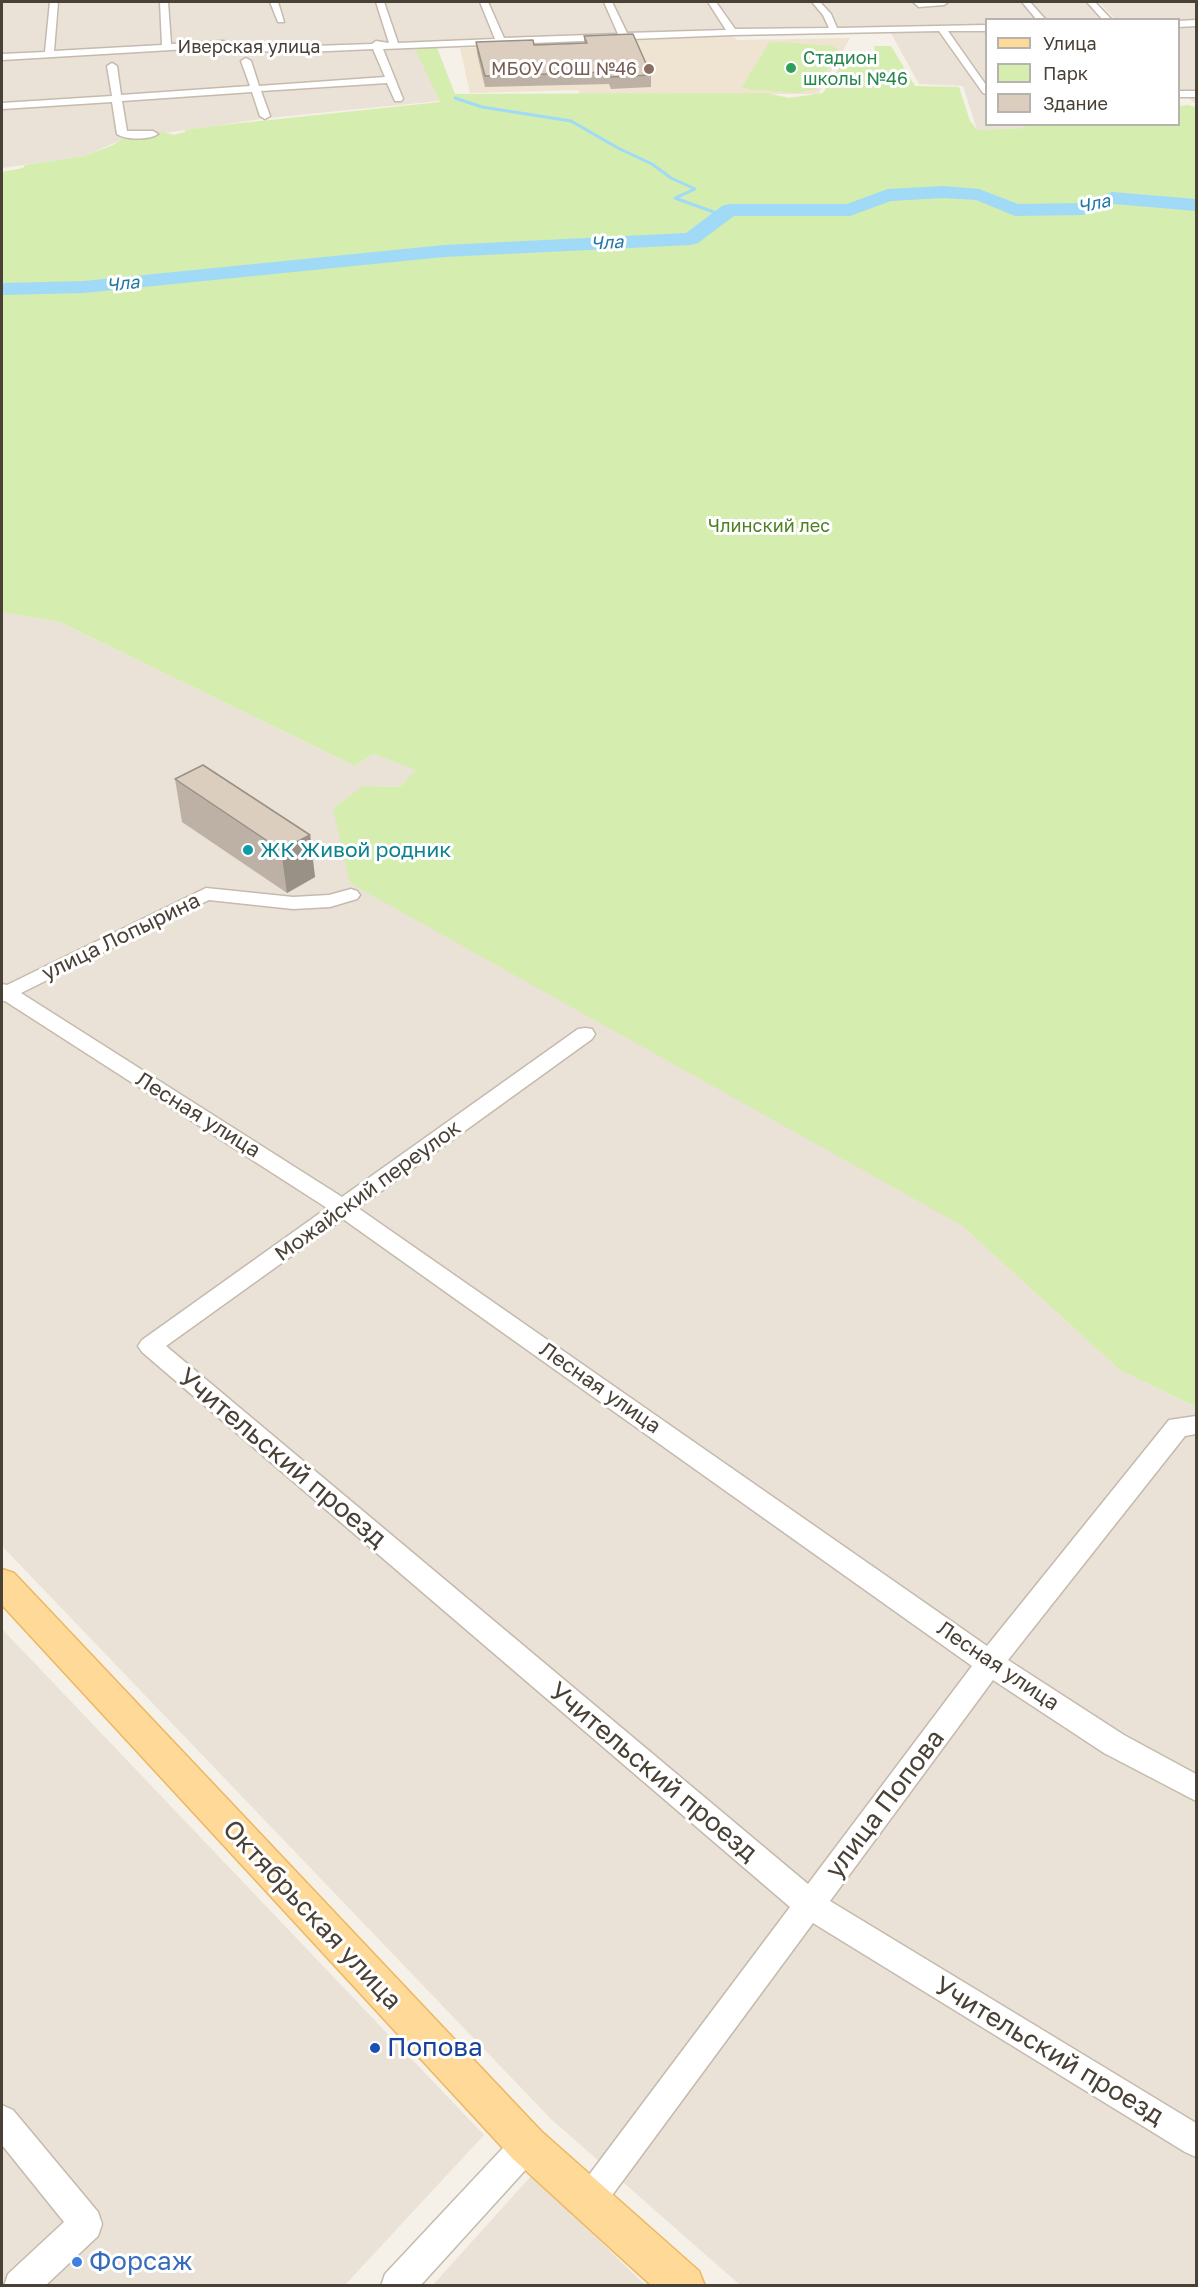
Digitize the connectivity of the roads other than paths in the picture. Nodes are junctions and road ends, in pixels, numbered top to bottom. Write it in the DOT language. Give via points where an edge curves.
graph roads {
  1 [pos="54,2"];
  2 [pos="164,2"];
  3 [pos="274,2"];
  4 [pos="380,2"];
  5 [pos="483,2"];
  6 [pos="608,2"];
  7 [pos="712,2"];
  8 [pos="816,2"];
  9 [pos="917,2"];
  10 [pos="944,2"];
  11 [pos="1026,2"];
  12 [pos="1091,2"];
  13 [pos="1040,18"];
  14 [pos="1106,18"];
  15 [pos="281,20"];
  16 [pos="1197,23"];
  17 [pos="1180,24"];
  18 [pos="942,28"];
  19 [pos="985,28"];
  20 [pos="834,30"];
  21 [pos="732,32"];
  22 [pos="624,36"];
  23 [pos="501,42"];
  24 [pos="376,44"];
  25 [pos="394,44"];
  26 [pos="167,47"];
  27 [pos="49,54"];
  28 [pos="2,57"];
  29 [pos="246,61"];
  30 [pos="112,66"];
  31 [pos="389,80"];
  32 [pos="985,88"];
  33 [pos="254,89"];
  34 [pos="1180,92"];
  35 [pos="1197,94"];
  36 [pos="116,98"];
  37 [pos="398,99"];
  38 [pos="2,106"];
  39 [pos="265,116"];
  40 [pos="153,134"];
  41 [pos="351,895"];
  42 [pos="3,993"];
  43 [pos="585,1034"];
  44 [pos="344,1209"];
  45 [pos="150,1346"];
  46 [pos="1197,1425"];
  47 [pos="2,1583"];
  48 [pos="990,1663"];
  49 [pos="1197,1788"];
  50 [pos="810,1905"];
  51 [pos="2,2121"];
  52 [pos="1197,2141"];
  53 [pos="527,2145"];
  54 [pos="588,2202"];
  55 [pos="20,2286"];
  56 [pos="398,2286"];
  57 [pos="684,2286"];
  1 -- 27 [label="street"];
  2 -- 26 [label="street, Иверская улица"];
  3 -- 15 [label="street"];
  4 -- 25 [label="street"];
  5 -- 23 [label="street"];
  6 -- 22 [label="street"];
  7 -- 21 [label="street"];
  8 -- 20 [label="street"];
  9 -- 10 [label="street"];
  11 -- 13 [label="street"];
  12 -- 14 [label="street"];
  16 -- 17 [label="street"];
  18 -- 19 [label="street, Иверская улица"];
  18 -- 20 [label="street, Иверская улица"];
  18 -- 32 [label="street"];
  20 -- 21 [label="street, Иверская улица"];
  21 -- 22 [label="street, Иверская улица"];
  22 -- 23 [label="street, Иверская улица"];
  23 -- 25 [label="street, Иверская улица"];
  24 -- 25 [label="street, Иверская улица"];
  24 -- 26 [label="street, Иверская улица" via="284,50 222,44"];
  24 -- 31 [label="street"];
  26 -- 27 [label="street"];
  27 -- 28 [label="street"];
  29 -- 33 [label="street"];
  30 -- 36 [label="street"];
  31 -- 33 [label="street"];
  31 -- 37 [label="street"];
  33 -- 36 [label="street"];
  33 -- 39 [label="street"];
  34 -- 35 [label="street"];
  36 -- 38 [label="street"];
  36 -- 40 [label="street" via="122,134"];
  41 -- 42 [label="street, улица Лопырина" via="330,902 293,903 206,894"];
  42 -- 44 [label="street, Лесная улица"];
  43 -- 44 [label="street, Можайский переулок"];
  44 -- 45 [label="street, Можайский переулок"];
  44 -- 48 [label="street, Лесная улица"];
  45 -- 50 [label="street, Учительский проезд"];
  46 -- 48 [label="street, улица Попова" via="1178,1426"];
  47 -- 53 [label="main road, Октябрьская улица"];
  48 -- 49 [label="street, Лесная улица" via="1114,1744"];
  48 -- 50 [label="street, улица Попова"];
  50 -- 52 [label="street, Учительский проезд"];
  50 -- 54 [label="street, улица Попова"];
  51 -- 55 [label="street" via="86,2224"];
  53 -- 54 [label="main road, Октябрьская улица"];
  53 -- 56 [label="street"];
  54 -- 57 [label="main road, Октябрьская улица"];
}
